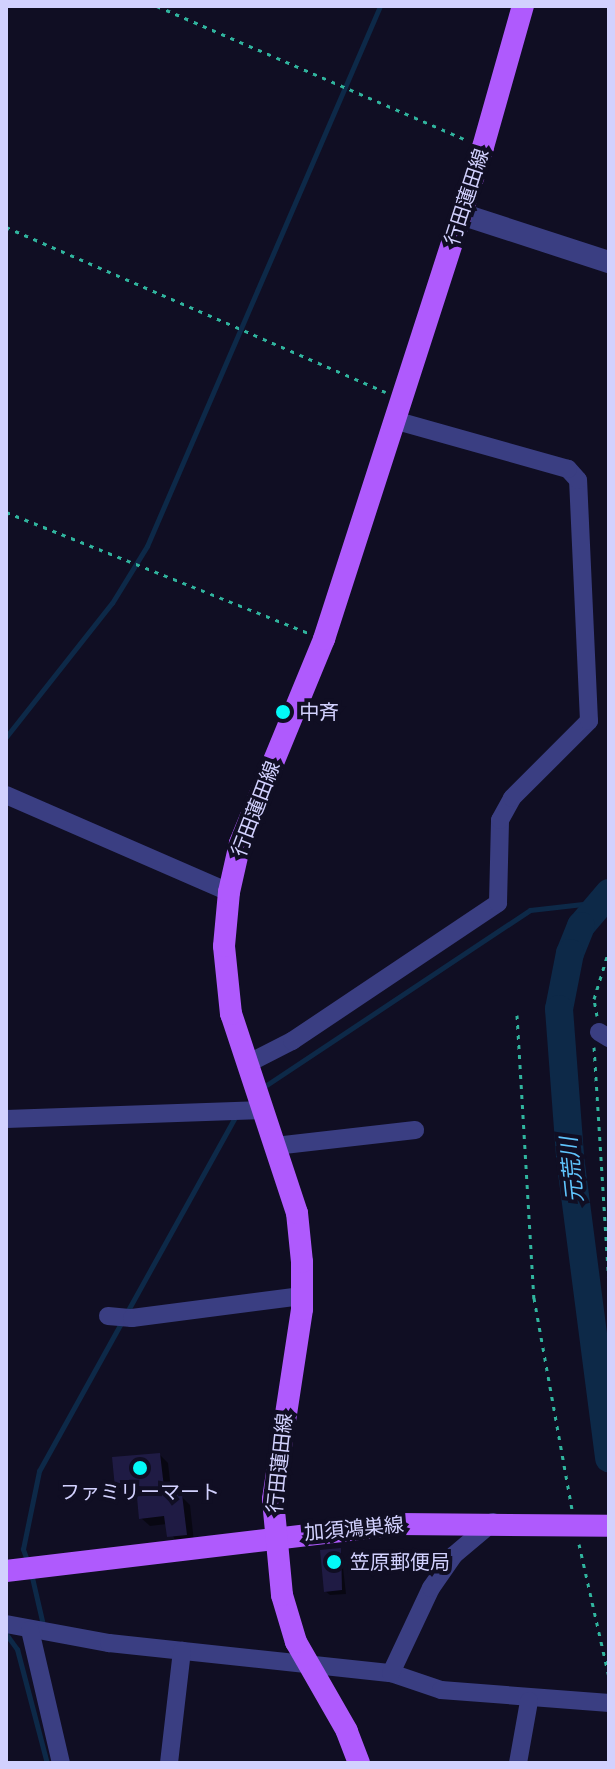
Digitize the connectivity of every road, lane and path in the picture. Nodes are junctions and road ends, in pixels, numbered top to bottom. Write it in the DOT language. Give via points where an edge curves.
graph roads {
  1 [pos="157,6"];
  2 [pos="523,6"];
  3 [pos="483,147"];
  4 [pos="461,214"];
  5 [pos="6,227"];
  6 [pos="609,262"];
  7 [pos="397,409"];
  8 [pos="6,512"];
  9 [pos="324,639"];
  10 [pos="6,795"];
  11 [pos="229,892"];
  12 [pos="609,950"];
  13 [pos="517,1015"];
  14 [pos="604,1035"];
  15 [pos="247,1064"];
  16 [pos="262,1110"];
  17 [pos="6,1119"];
  18 [pos="415,1130"];
  19 [pos="275,1146"];
  20 [pos="609,1284"];
  21 [pos="302,1296"];
  22 [pos="108,1316"];
  23 [pos="494,1521"];
  24 [pos="577,1524"];
  25 [pos="609,1526"];
  26 [pos="275,1536"];
  27 [pos="6,1571"];
  28 [pos="6,1624"];
  29 [pos="30,1630"];
  30 [pos="182,1651"];
  31 [pos="306,1661"];
  32 [pos="391,1673"];
  33 [pos="609,1677"];
  34 [pos="529,1701"];
  35 [pos="609,1703"];
  36 [pos="61,1763"];
  37 [pos="169,1763"];
  38 [pos="359,1763"];
  39 [pos="518,1763"];
  1 -- 3 [label="path"];
  2 -- 3 [label="main road, 行田蓮田線"];
  3 -- 4 [label="main road, 行田蓮田線"];
  4 -- 6 [label="street"];
  4 -- 7 [label="main road, 行田蓮田線"];
  5 -- 7 [label="path"];
  7 -- 9 [label="main road, 行田蓮田線"];
  7 -- 15 [label="street" via="568,469 578,480 589,721 512,798 500,820 498,903 292,1041"];
  8 -- 9 [label="path"];
  9 -- 11 [label="main road, 行田蓮田線" via="240,843"];
  10 -- 11 [label="street"];
  11 -- 15 [label="main road, 行田蓮田線" via="224,946 231,1014"];
  12 -- 14 [label="path" via="594,999"];
  13 -- 24 [label="path" via="534,1298"];
  14 -- 20 [label="path" via="593,1050"];
  15 -- 16 [label="main road, 行田蓮田線"];
  16 -- 17 [label="street"];
  16 -- 19 [label="main road, 行田蓮田線"];
  18 -- 19 [label="street"];
  19 -- 21 [label="main road, 行田蓮田線" via="297,1213"];
  21 -- 22 [label="street" via="132,1318"];
  21 -- 26 [label="main road, 行田蓮田線" via="275,1463"];
  23 -- 24 [label="main road, 加須鴻巣線"];
  23 -- 26 [label="main road, 加須鴻巣線"];
  23 -- 32 [label="street" via="454,1555 431,1588"];
  24 -- 25 [label="main road, 加須鴻巣線"];
  24 -- 33 [label="path"];
  26 -- 27 [label="main road, 加須鴻巣線"];
  26 -- 31 [label="main road, 行田蓮田線" via="282,1595"];
  28 -- 29 [label="street"];
  29 -- 30 [label="street"];
  29 -- 36 [label="street"];
  30 -- 31 [label="street"];
  30 -- 37 [label="street"];
  31 -- 32 [label="street"];
  31 -- 38 [label="main road, 行田蓮田線" via="347,1731"];
  32 -- 34 [label="street" via="441,1690"];
  34 -- 35 [label="street"];
  34 -- 39 [label="street"];
}
